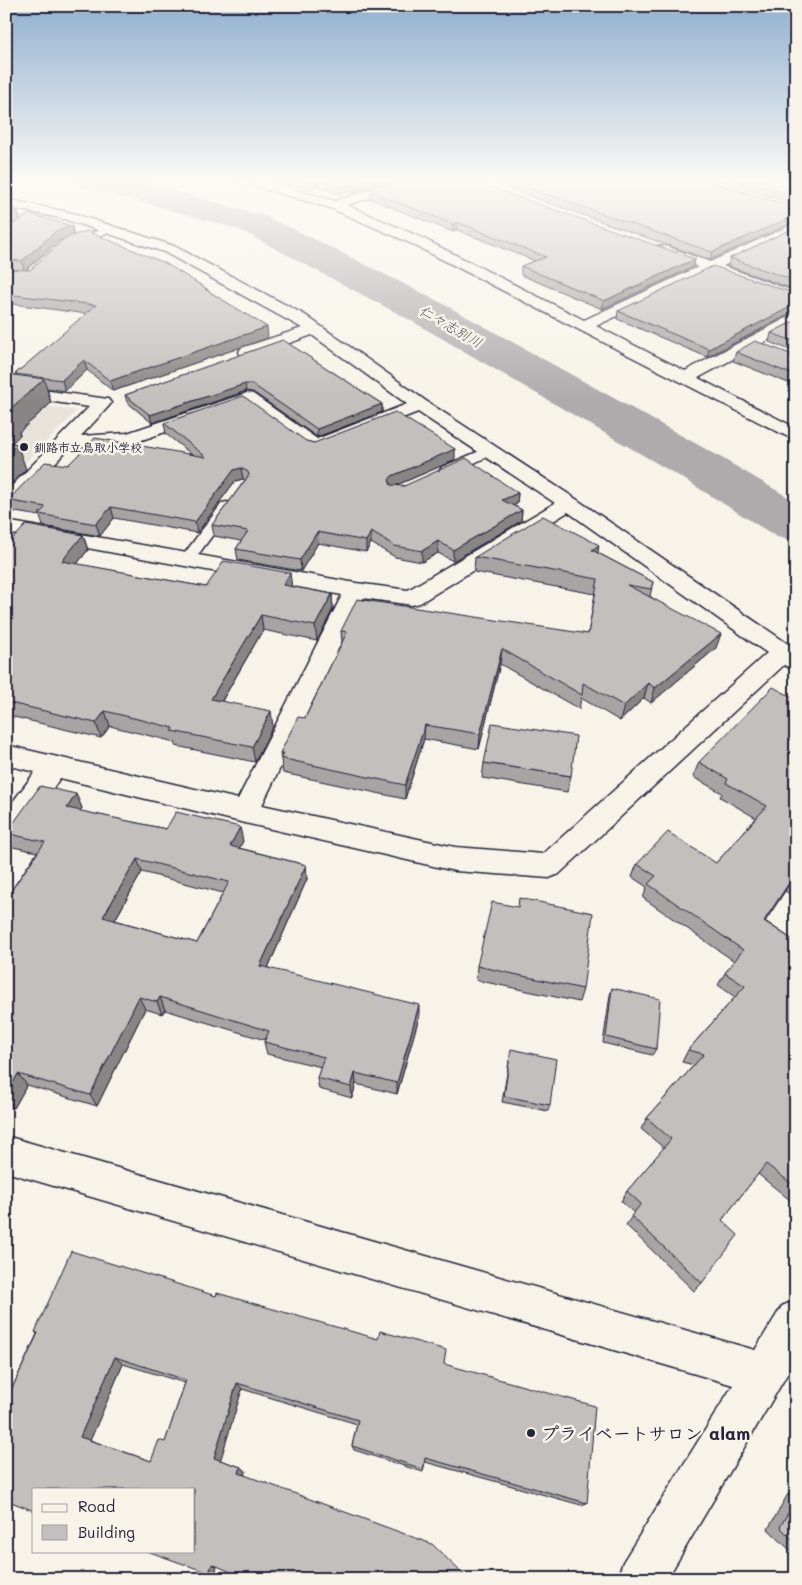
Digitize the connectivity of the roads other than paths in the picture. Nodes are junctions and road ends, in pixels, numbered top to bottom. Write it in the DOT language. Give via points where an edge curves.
graph roads {
  1 [pos="176,253"];
  2 [pos="440,253"];
  3 [pos="671,253"];
  4 [pos="740,253"];
  5 [pos="710,267"];
  6 [pos="796,297"];
  7 [pos="796,318"];
  8 [pos="584,326"];
  9 [pos="314,329"];
  10 [pos="750,342"];
  11 [pos="768,350"];
  12 [pos="231,358"];
  13 [pos="685,378"];
  14 [pos="6,390"];
  15 [pos="121,397"];
  16 [pos="102,403"];
  17 [pos="420,405"];
  18 [pos="796,435"];
  19 [pos="64,444"];
  20 [pos="489,451"];
  21 [pos="435,475"];
  22 [pos="237,492"];
  23 [pos="569,503"];
  24 [pos="6,504"];
  25 [pos="6,527"];
  26 [pos="187,560"];
  27 [pos="356,590"];
  28 [pos="789,657"];
  29 [pos="6,755"];
  30 [pos="54,766"];
  31 [pos="246,812"];
  32 [pos="6,833"];
  33 [pos="6,1154"];
  34 [pos="796,1320"];
  35 [pos="763,1373"];
  36 [pos="640,1579"];
  1 -- 9 [label="street"];
  2 -- 8 [label="street"];
  3 -- 5 [label="street"];
  4 -- 5 [label="street"];
  5 -- 6 [label="street"];
  5 -- 8 [label="street"];
  7 -- 10 [label="street"];
  8 -- 13 [label="street"];
  9 -- 12 [label="street"];
  9 -- 17 [label="street"];
  10 -- 11 [label="street"];
  10 -- 13 [label="street"];
  13 -- 18 [label="street"];
  14 -- 16 [label="street"];
  15 -- 16 [label="street"];
  16 -- 19 [label="street"];
  17 -- 19 [label="street" via="315,446 247,398 129,438"];
  17 -- 20 [label="street"];
  19 -- 24 [label="street"];
  20 -- 21 [label="lane"];
  20 -- 23 [label="street"];
  22 -- 26 [label="lane"];
  23 -- 27 [label="street" via="412,598"];
  23 -- 28 [label="street"];
  25 -- 26 [label="street"];
  26 -- 27 [label="street"];
  27 -- 31 [label="street"];
  28 -- 31 [label="street" via="549,866 454,858"];
  29 -- 30 [label="street"];
  30 -- 31 [label="street"];
  30 -- 32 [label="street"];
  33 -- 35 [label="street"];
  34 -- 35 [label="street"];
  35 -- 36 [label="street"];
}
